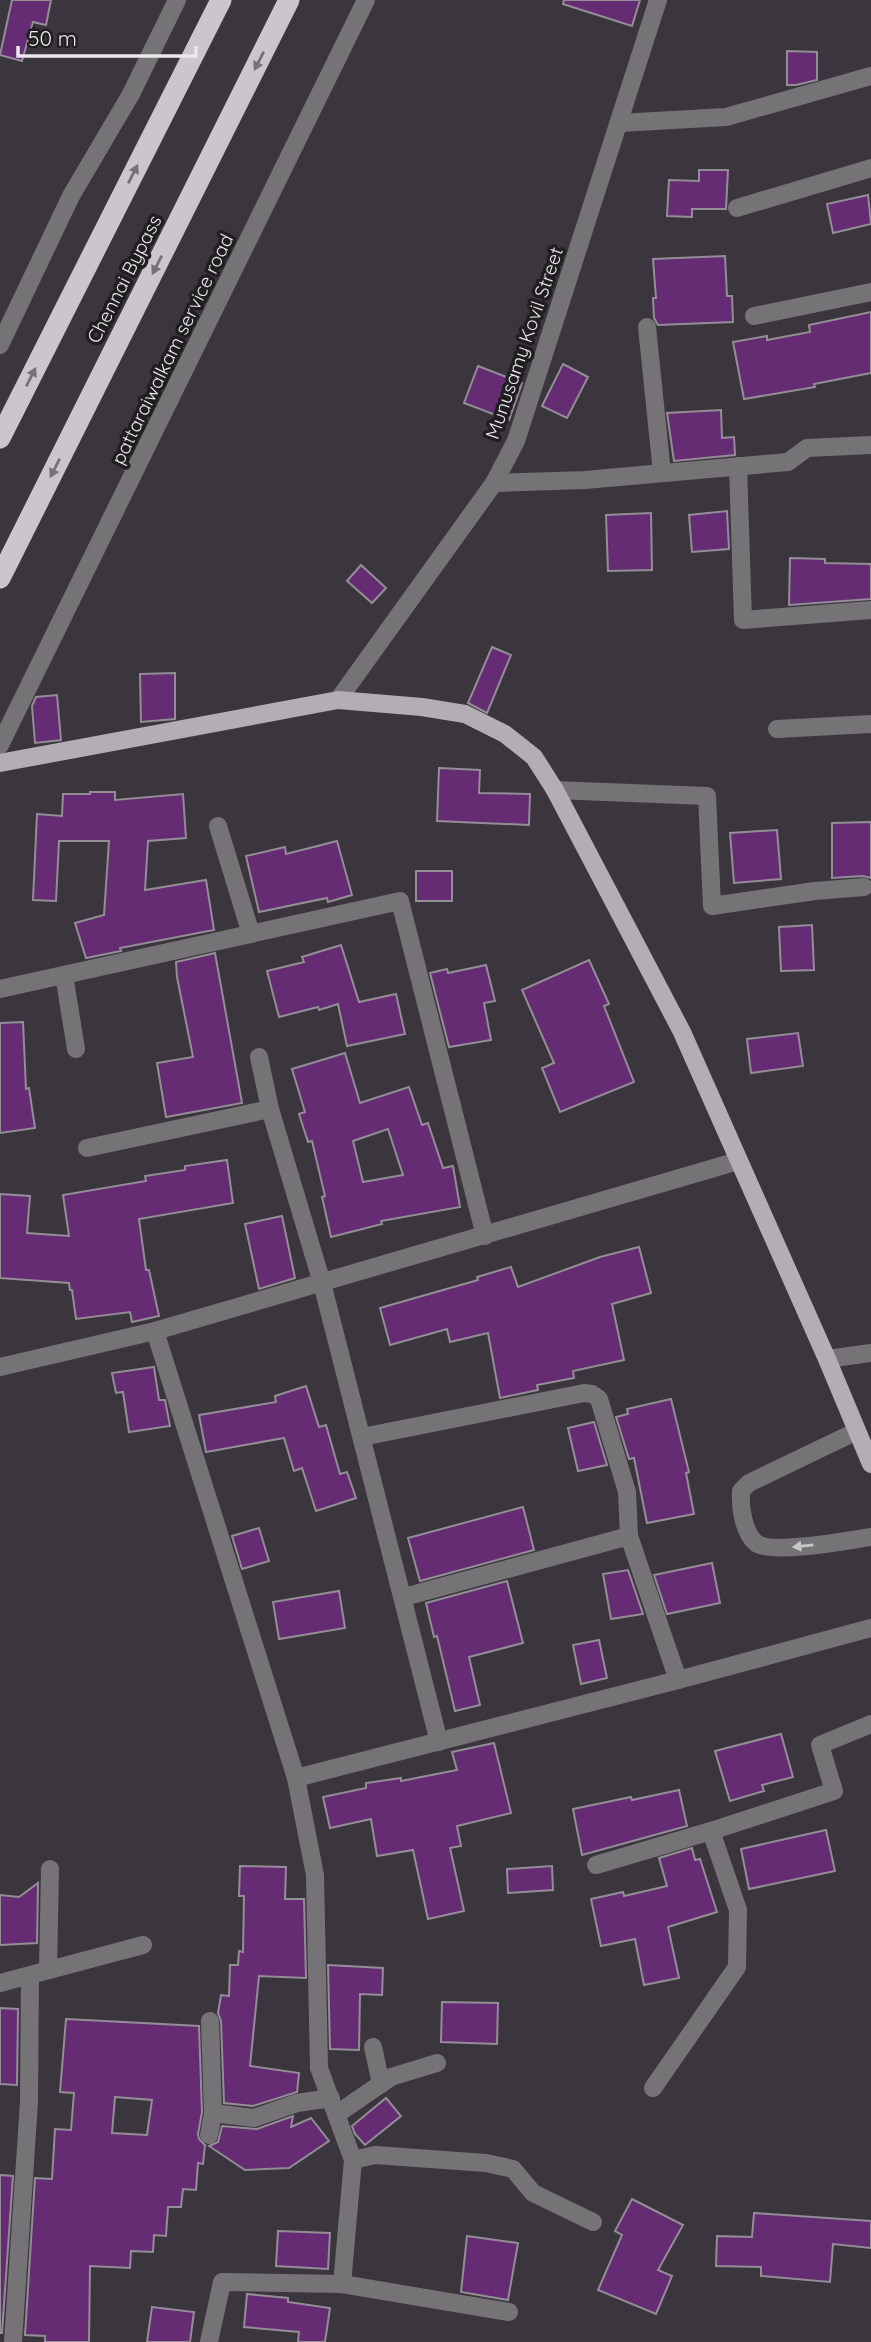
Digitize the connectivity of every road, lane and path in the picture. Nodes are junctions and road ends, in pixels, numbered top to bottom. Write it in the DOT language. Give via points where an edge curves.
graph roads {
  1 [pos="177,0"];
  2 [pos="221,0"];
  3 [pos="289,0"];
  4 [pos="366,0"];
  5 [pos="658,0"];
  6 [pos="871,76"];
  7 [pos="619,123"];
  8 [pos="871,170"];
  9 [pos="737,208"];
  10 [pos="871,292"];
  11 [pos="754,316"];
  12 [pos="647,327"];
  13 [pos="0,345"];
  14 [pos="0,438"];
  15 [pos="871,444"];
  16 [pos="737,466"];
  17 [pos="662,473"];
  18 [pos="494,482"];
  19 [pos="0,578"];
  20 [pos="871,610"];
  21 [pos="338,699"];
  22 [pos="871,724"];
  23 [pos="777,729"];
  24 [pos="0,745"];
  25 [pos="0,763"];
  26 [pos="555,790"];
  27 [pos="218,826"];
  28 [pos="864,887"];
  29 [pos="251,934"];
  30 [pos="64,975"];
  31 [pos="0,989"];
  32 [pos="76,1049"];
  33 [pos="258,1057"];
  34 [pos="270,1109"];
  35 [pos="87,1148"];
  36 [pos="738,1161"];
  37 [pos="485,1236"];
  38 [pos="322,1283"];
  39 [pos="155,1331"];
  40 [pos="871,1353"];
  41 [pos="827,1359"];
  42 [pos="0,1367"];
  43 [pos="857,1431"];
  44 [pos="362,1437"];
  45 [pos="871,1464"];
  46 [pos="629,1536"];
  47 [pos="871,1538"];
  48 [pos="404,1597"];
  49 [pos="871,1628"];
  50 [pos="678,1680"];
  51 [pos="871,1724"];
  52 [pos="439,1742"];
  53 [pos="296,1778"];
  54 [pos="711,1831"];
  55 [pos="596,1865"];
  56 [pos="50,1869"];
  57 [pos="143,1945"];
  58 [pos="48,1970"];
  59 [pos="30,1975"];
  60 [pos="0,1983"];
  61 [pos="209,2021"];
  62 [pos="373,2047"];
  63 [pos="437,2063"];
  64 [pos="381,2084"];
  65 [pos="653,2088"];
  66 [pos="334,2106"];
  67 [pos="213,2113"];
  68 [pos="209,2136"];
  69 [pos="353,2160"];
  70 [pos="593,2222"];
  71 [pos="342,2284"];
  72 [pos="509,2312"];
  73 [pos="13,2342"];
  74 [pos="209,2342"];
  1 -- 13 [label="street" via="131,94 71,196"];
  14 -- 2 [label="highway, Chennai Bypass, one-way"];
  3 -- 19 [label="highway, Chennai Bypass, one-way"];
  4 -- 24 [label="street, pattaraiwalkam service road"];
  5 -- 7 [label="street, Munusamy Kovil Street"];
  6 -- 7 [label="street" via="726,117"];
  7 -- 18 [label="street, Munusamy Kovil Street" via="516,441"];
  8 -- 9 [label="street"];
  10 -- 11 [label="street"];
  12 -- 17 [label="street"];
  15 -- 16 [label="street" via="807,449 788,462"];
  16 -- 17 [label="street"];
  16 -- 20 [label="street" via="743,620"];
  17 -- 18 [label="street"];
  18 -- 21 [label="street, Munusamy Kovil Street"];
  21 -- 25 [label="main road"];
  21 -- 26 [label="main road" via="465,714 505,734 534,757"];
  22 -- 23 [label="street"];
  26 -- 28 [label="street" via="707,796 712,906"];
  26 -- 36 [label="main road" via="682,1032"];
  27 -- 29 [label="street"];
  29 -- 30 [label="street"];
  29 -- 37 [label="street" via="400,901"];
  30 -- 31 [label="street"];
  30 -- 32 [label="street"];
  33 -- 34 [label="street"];
  34 -- 35 [label="street"];
  34 -- 38 [label="street"];
  36 -- 37 [label="street"];
  36 -- 41 [label="main road"];
  37 -- 38 [label="street"];
  38 -- 39 [label="street"];
  38 -- 44 [label="street"];
  39 -- 42 [label="street"];
  39 -- 53 [label="street"];
  40 -- 41 [label="street"];
  41 -- 43 [label="main road"];
  43 -- 45 [label="main road"];
  47 -- 43 [label="street, one-way" via="794,1547 757,1544 740,1505 741,1491 749,1483"];
  44 -- 46 [label="street" via="592,1394 599,1399 627,1492"];
  44 -- 48 [label="street"];
  46 -- 48 [label="street"];
  46 -- 50 [label="street"];
  48 -- 52 [label="street"];
  49 -- 50 [label="street"];
  50 -- 52 [label="street"];
  51 -- 54 [label="street" via="820,1745 835,1791"];
  52 -- 53 [label="street"];
  53 -- 66 [label="street" via="315,1875 320,2068"];
  54 -- 55 [label="street"];
  54 -- 65 [label="street" via="738,1910 737,1967"];
  56 -- 58 [label="street"];
  57 -- 58 [label="street"];
  58 -- 59 [label="street"];
  59 -- 60 [label="street"];
  59 -- 73 [label="street" via="29,2102"];
  61 -- 67 [label="street"];
  62 -- 64 [label="street"];
  63 -- 64 [label="street"];
  64 -- 66 [label="street"];
  66 -- 67 [label="street" via="297,2103 254,2118"];
  66 -- 69 [label="street"];
  67 -- 68 [label="street"];
  69 -- 70 [label="street" via="375,2155 513,2169 533,2193"];
  69 -- 71 [label="street"];
  71 -- 72 [label="street"];
  71 -- 74 [label="street" via="222,2281"];
}
